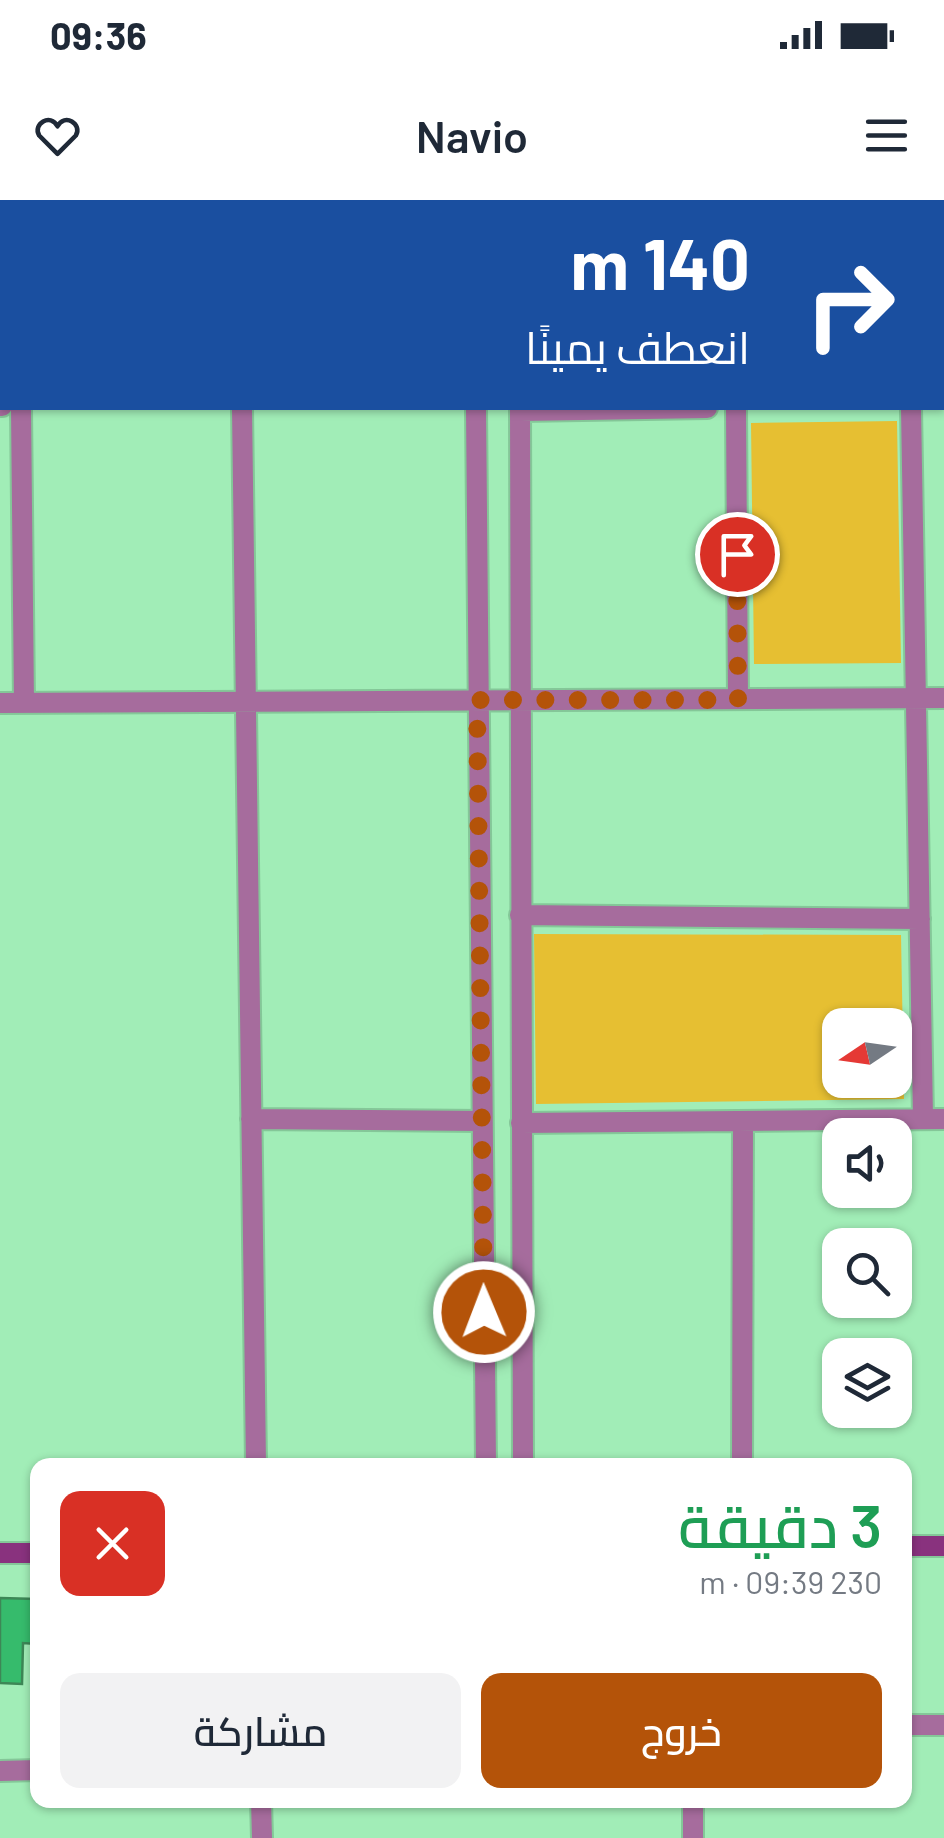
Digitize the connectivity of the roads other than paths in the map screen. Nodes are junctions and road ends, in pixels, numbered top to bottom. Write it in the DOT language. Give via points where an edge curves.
graph roads {
  1 [pos="22,410"];
  2 [pos="242,410"];
  3 [pos="476,410"];
  4 [pos="520,410"];
  5 [pos="736,410"];
  6 [pos="911,410"];
  7 [pos="916,698"];
  8 [pos="944,698"];
  9 [pos="477,700"];
  10 [pos="519,700"];
  11 [pos="738,700"];
  12 [pos="24,702"];
  13 [pos="246,702"];
  14 [pos="0,703"];
  15 [pos="520,915"];
  16 [pos="920,920"];
  17 [pos="251,1119"];
  18 [pos="933,1119"];
  19 [pos="482,1121"];
  20 [pos="743,1121"];
  21 [pos="521,1123"];
  22 [pos="256,1458"];
  23 [pos="486,1458"];
  24 [pos="523,1458"];
  25 [pos="742,1458"];
  26 [pos="912,1546"];
  27 [pos="944,1546"];
  28 [pos="0,1553"];
  29 [pos="30,1553"];
  30 [pos="944,1724"];
  31 [pos="912,1725"];
  32 [pos="0,1770"];
  33 [pos="30,1770"];
  34 [pos="261,1808"];
  35 [pos="693,1808"];
  36 [pos="262,1838"];
  37 [pos="693,1838"];
  1 -- 12 [label="street"];
  2 -- 13 [label="street"];
  3 -- 9 [label="street"];
  4 -- 10 [label="street"];
  5 -- 11 [label="street"];
  6 -- 7 [label="street"];
  7 -- 8 [label="street"];
  7 -- 11 [label="street"];
  7 -- 16 [label="street"];
  9 -- 10 [label="street"];
  9 -- 13 [label="street"];
  9 -- 19 [label="street"];
  10 -- 11 [label="street"];
  10 -- 15 [label="street"];
  12 -- 13 [label="street"];
  12 -- 14 [label="street"];
  13 -- 17 [label="street"];
  15 -- 16 [label="street"];
  15 -- 21 [label="street"];
  16 -- 18 [label="street"];
  17 -- 19 [label="street"];
  17 -- 22 [label="street"];
  18 -- 20 [label="street"];
  19 -- 23 [label="street"];
  20 -- 21 [label="street"];
  20 -- 25 [label="street"];
  21 -- 24 [label="street"];
  26 -- 27 [label="street"];
  28 -- 29 [label="street"];
  30 -- 31 [label="street"];
  32 -- 33 [label="street"];
  34 -- 36 [label="street"];
  35 -- 37 [label="street"];
}
